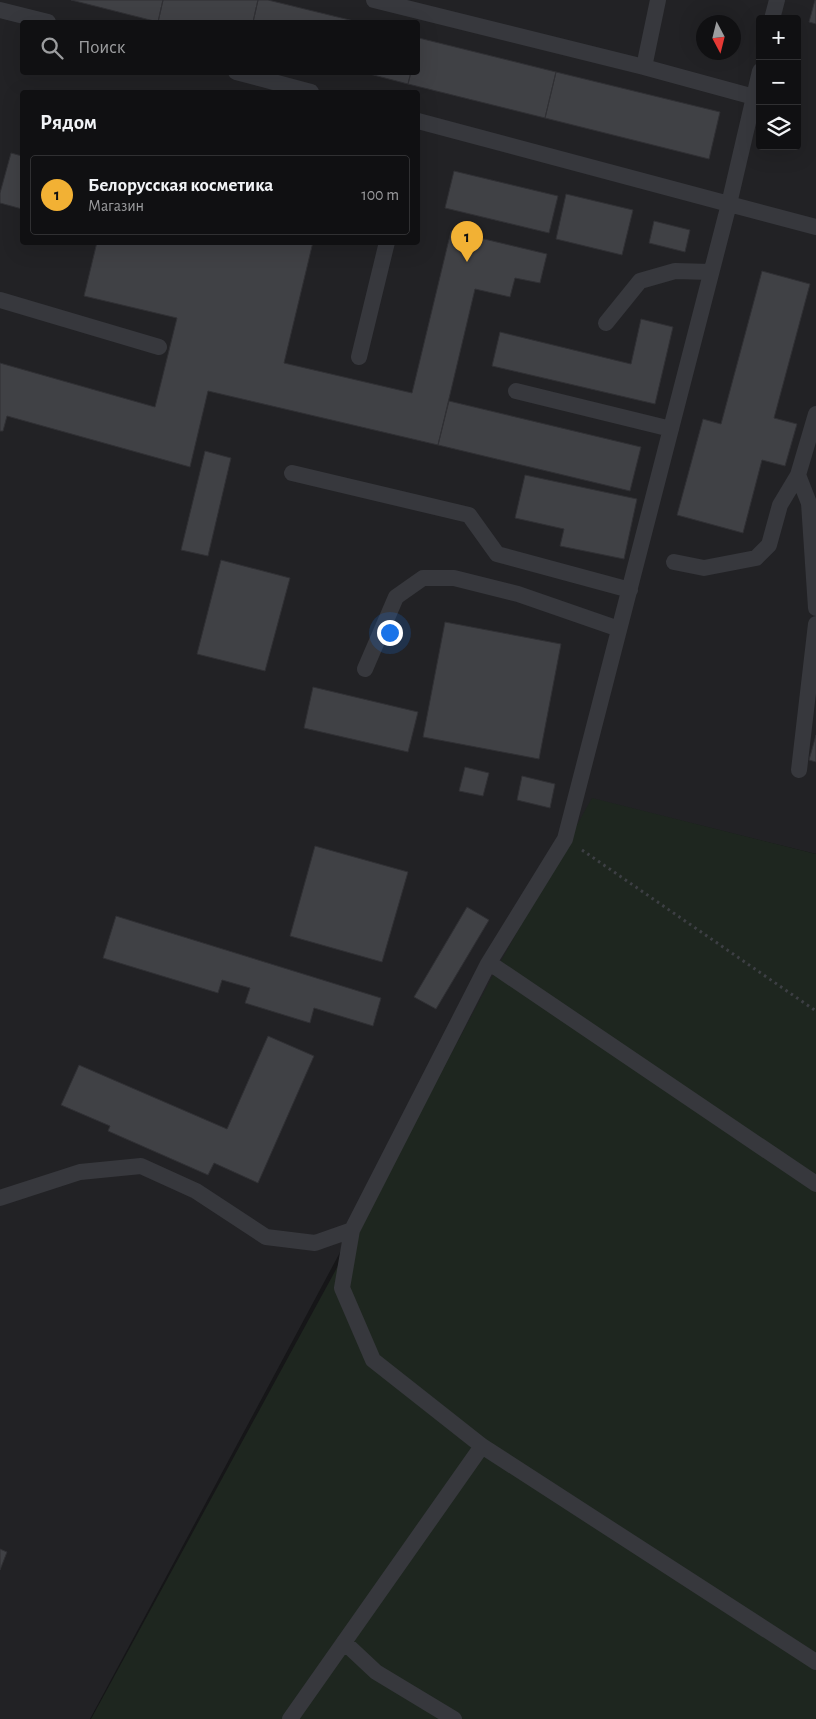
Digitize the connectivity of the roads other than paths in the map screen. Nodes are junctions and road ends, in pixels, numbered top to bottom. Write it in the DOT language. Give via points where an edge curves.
graph roads {
  1 [pos="374,0"];
  2 [pos="658,0"];
  3 [pos="777,0"];
  4 [pos="0,10"];
  5 [pos="773,15"];
  6 [pos="40,20"];
  7 [pos="644,67"];
  8 [pos="247,75"];
  9 [pos="756,88"];
  10 [pos="304,90"];
  11 [pos="754,97"];
  12 [pos="420,122"];
  13 [pos="729,204"];
  14 [pos="816,227"];
  15 [pos="386,245"];
  16 [pos="712,272"];
  17 [pos="0,300"];
  18 [pos="606,323"];
  19 [pos="159,347"];
  20 [pos="358,357"];
  21 [pos="516,391"];
  22 [pos="816,414"];
  23 [pos="671,429"];
  24 [pos="292,473"];
  25 [pos="798,475"];
  26 [pos="813,503"];
  27 [pos="674,562"];
  28 [pos="630,590"];
  29 [pos="816,608"];
  30 [pos="816,624"];
  31 [pos="620,629"];
  32 [pos="365,669"];
  33 [pos="799,770"];
  34 [pos="488,964"];
  35 [pos="816,1184"];
  36 [pos="0,1198"];
  37 [pos="352,1230"];
  38 [pos="482,1446"];
  39 [pos="344,1642"];
  40 [pos="816,1662"];
  41 [pos="290,1719"];
  42 [pos="454,1719"];
  1 -- 7 [label="lane"];
  2 -- 7 [label="lane"];
  3 -- 5 [label="lane"];
  4 -- 6 [label="lane"];
  7 -- 11 [label="lane"];
  8 -- 10 [label="lane"];
  9 -- 11 [label="lane"];
  11 -- 13 [label="lane"];
  12 -- 13 [label="lane"];
  13 -- 14 [label="lane"];
  13 -- 16 [label="lane"];
  15 -- 20 [label="lane"];
  16 -- 18 [label="lane" via="675,271 640,281"];
  16 -- 23 [label="lane"];
  17 -- 19 [label="lane"];
  21 -- 23 [label="lane"];
  22 -- 25 [label="lane"];
  23 -- 28 [label="lane"];
  24 -- 28 [label="lane" via="468,516 497,554"];
  25 -- 26 [label="lane"];
  25 -- 27 [label="lane" via="780,506 769,545 756,558 704,568"];
  26 -- 29 [label="lane"];
  28 -- 31 [label="lane"];
  30 -- 33 [label="lane"];
  31 -- 32 [label="lane" via="518,594 454,578 423,578 396,597"];
  31 -- 34 [label="lane" via="565,839"];
  34 -- 35 [label="lane"];
  34 -- 37 [label="lane"];
  36 -- 37 [label="lane" via="80,1172 141,1166 196,1192 266,1237 314,1243"];
  37 -- 38 [label="lane" via="342,1288 373,1360"];
  38 -- 39 [label="lane"];
  38 -- 40 [label="lane"];
  39 -- 41 [label="lane"];
  39 -- 42 [label="lane" via="376,1672"];
}
